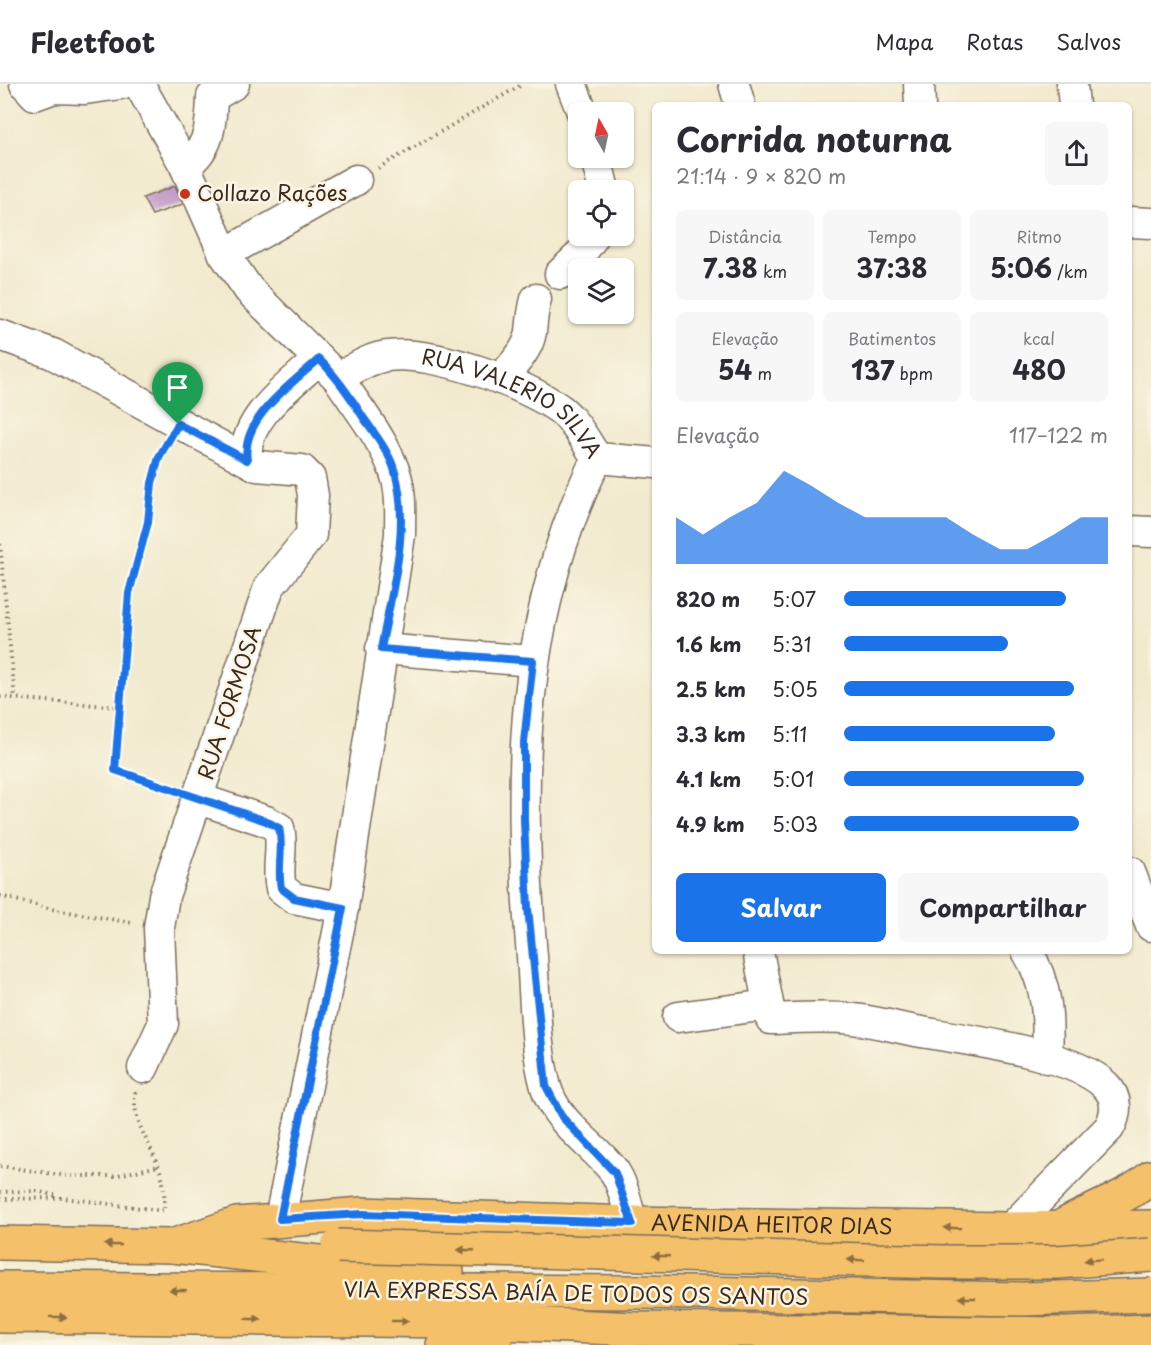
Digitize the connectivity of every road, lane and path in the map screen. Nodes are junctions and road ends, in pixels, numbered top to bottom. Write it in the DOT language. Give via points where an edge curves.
graph roads {
  1 [pos="25,84"];
  2 [pos="121,84"];
  3 [pos="139,84"];
  4 [pos="523,84"];
  5 [pos="571,84"];
  6 [pos="734,84"];
  7 [pos="919,84"];
  8 [pos="1072,84"];
  9 [pos="218,88"];
  10 [pos="578,102"];
  11 [pos="739,102"];
  12 [pos="921,102"];
  13 [pos="1074,102"];
  14 [pos="185,166"];
  15 [pos="356,180"];
  16 [pos="1132,222"];
  17 [pos="1151,223"];
  18 [pos="587,246"];
  19 [pos="225,254"];
  20 [pos="560,274"];
  21 [pos="536,299"];
  22 [pos="0,334"];
  23 [pos="329,369"];
  24 [pos="500,379"];
  25 [pos="178,424"];
  26 [pos="597,458"];
  27 [pos="247,460"];
  28 [pos="652,463"];
  29 [pos="1132,531"];
  30 [pos="1151,532"];
  31 [pos="0,544"];
  32 [pos="381,649"];
  33 [pos="533,661"];
  34 [pos="0,697"];
  35 [pos="15,698"];
  36 [pos="119,707"];
  37 [pos="199,799"];
  38 [pos="1132,877"];
  39 [pos="0,896"];
  40 [pos="343,908"];
  41 [pos="1150,919"];
  42 [pos="159,928"];
  43 [pos="759,954"];
  44 [pos="1028,954"];
  45 [pos="768,1005"];
  46 [pos="678,1017"];
  47 [pos="1047,1058"];
  48 [pos="143,1068"];
  49 [pos="0,1166"];
  50 [pos="159,1166"];
  51 [pos="1151,1177"];
  52 [pos="0,1191"];
  53 [pos="64,1198"];
  54 [pos="0,1199"];
  55 [pos="280,1219"];
  56 [pos="632,1223"];
  57 [pos="864,1226"];
  58 [pos="1151,1227"];
  59 [pos="1010,1229"];
  60 [pos="1056,1229"];
  61 [pos="0,1243"];
  62 [pos="172,1246"];
  63 [pos="1151,1256"];
  64 [pos="340,1280"];
  65 [pos="0,1288"];
  66 [pos="1151,1295"];
  67 [pos="0,1316"];
  68 [pos="637,1329"];
  69 [pos="1151,1331"];
  70 [pos="443,1345"];
  71 [pos="898,1345"];
  72 [pos="1045,1345"];
  1 -- 2 [label="street" via="35,95 54,88"];
  3 -- 14 [label="street"];
  4 -- 15 [label="path"];
  5 -- 10 [label="street"];
  6 -- 11 [label="street"];
  7 -- 12 [label="street"];
  8 -- 13 [label="street"];
  9 -- 14 [label="street" via="204,148"];
  14 -- 19 [label="street"];
  15 -- 19 [label="street"];
  16 -- 17 [label="street"];
  18 -- 20 [label="street"];
  19 -- 23 [label="street" via="265,309"];
  21 -- 24 [label="street" via="531,334 519,358"];
  22 -- 25 [label="street, RUA FORMOSA" via="53,354"];
  23 -- 24 [label="street, RUA VALERIO SILVA" via="390,355 461,365"];
  23 -- 27 [label="street, RUA VALERIO SILVA" via="267,409 248,436"];
  23 -- 32 [label="street" via="382,445 395,471 399,535"];
  24 -- 26 [label="street, RUA VALERIO SILVA" via="561,410"];
  25 -- 27 [label="street, RUA FORMOSA"];
  25 -- 36 [label="path" via="159,457 148,522 129,593"];
  26 -- 28 [label="street"];
  26 -- 33 [label="street, RUA VALERIO SILVA" via="577,498 562,544"];
  27 -- 37 [label="street, RUA FORMOSA" via="257,466 302,470 310,478 312,526 304,546 268,587"];
  29 -- 30 [label="street"];
  31 -- 35 [label="path"];
  32 -- 33 [label="street"];
  32 -- 40 [label="street"];
  33 -- 56 [label="street, RUA VALERIO SILVA" via="524,742 524,820 528,908 546,1086 562,1117 615,1173"];
  34 -- 35 [label="path"];
  35 -- 36 [label="path"];
  36 -- 37 [label="path" via="115,770"];
  37 -- 40 [label="street" via="279,828 281,888 294,898"];
  37 -- 42 [label="street, RUA FORMOSA" via="164,896"];
  38 -- 41 [label="street"];
  39 -- 42 [label="path"];
  40 -- 55 [label="street"];
  42 -- 48 [label="street, RUA FORMOSA" via="163,1024"];
  43 -- 45 [label="street"];
  44 -- 47 [label="street" via="1047,1002"];
  45 -- 46 [label="street"];
  45 -- 47 [label="street" via="771,1019 853,1019"];
  47 -- 59 [label="street" via="1091,1074 1107,1087 1115,1102 1115,1118 1093,1148"];
  48 -- 50 [label="path" via="134,1106"];
  49 -- 50 [label="path" via="68,1176 114,1176"];
  50 -- 53 [label="path" via="164,1211"];
  51 -- 60 [label="main road" via="1119,1199"];
  52 -- 53 [label="path" via="36,1191"];
  53 -- 54 [label="path"];
  55 -- 56 [label="main road, AVENIDA HEITOR DIAS" via="362,1214"];
  55 -- 62 [label="main road, AVENIDA HEITOR DIAS" via="237,1224"];
  56 -- 57 [label="main road, AVENIDA HEITOR DIAS"];
  59 -- 57 [label="main road, AVENIDA HEITOR DIAS, one-way"];
  57 -- 71 [label="main road" via="900,1251 916,1273 919,1311 912,1329"];
  58 -- 60 [label="main road, AVENIDA HEITOR DIAS"];
  59 -- 60 [label="main road, AVENIDA HEITOR DIAS"];
  60 -- 72 [label="main road" via="1035,1244 1018,1264 1012,1281 1016,1319"];
  62 -- 61 [label="main road, AVENIDA HEITOR DIAS, one-way"];
  62 -- 64 [label="main road"];
  63 -- 64 [label="main road, one-way, bridge" via="1057,1262"];
  64 -- 65 [label="main road, VIA EXPRESSA BAÍA DE TODOS OS SANTOS, one-way"];
  66 -- 64 [label="main road, VIA EXPRESSA BAÍA DE TODOS OS SANTOS, one-way, bridge" via="1023,1299 637,1293"];
  67 -- 64 [label="main road, VIA EXPRESSA BAÍA DE TODOS OS SANTOS, one-way"];
  64 -- 68 [label="main road, VIA EXPRESSA BAÍA DE TODOS OS SANTOS, one-way" via="459,1321"];
  68 -- 69 [label="main road, VIA EXPRESSA BAÍA DE TODOS OS SANTOS, bridge" via="1065,1334"];
  68 -- 70 [label="main road"];
}
